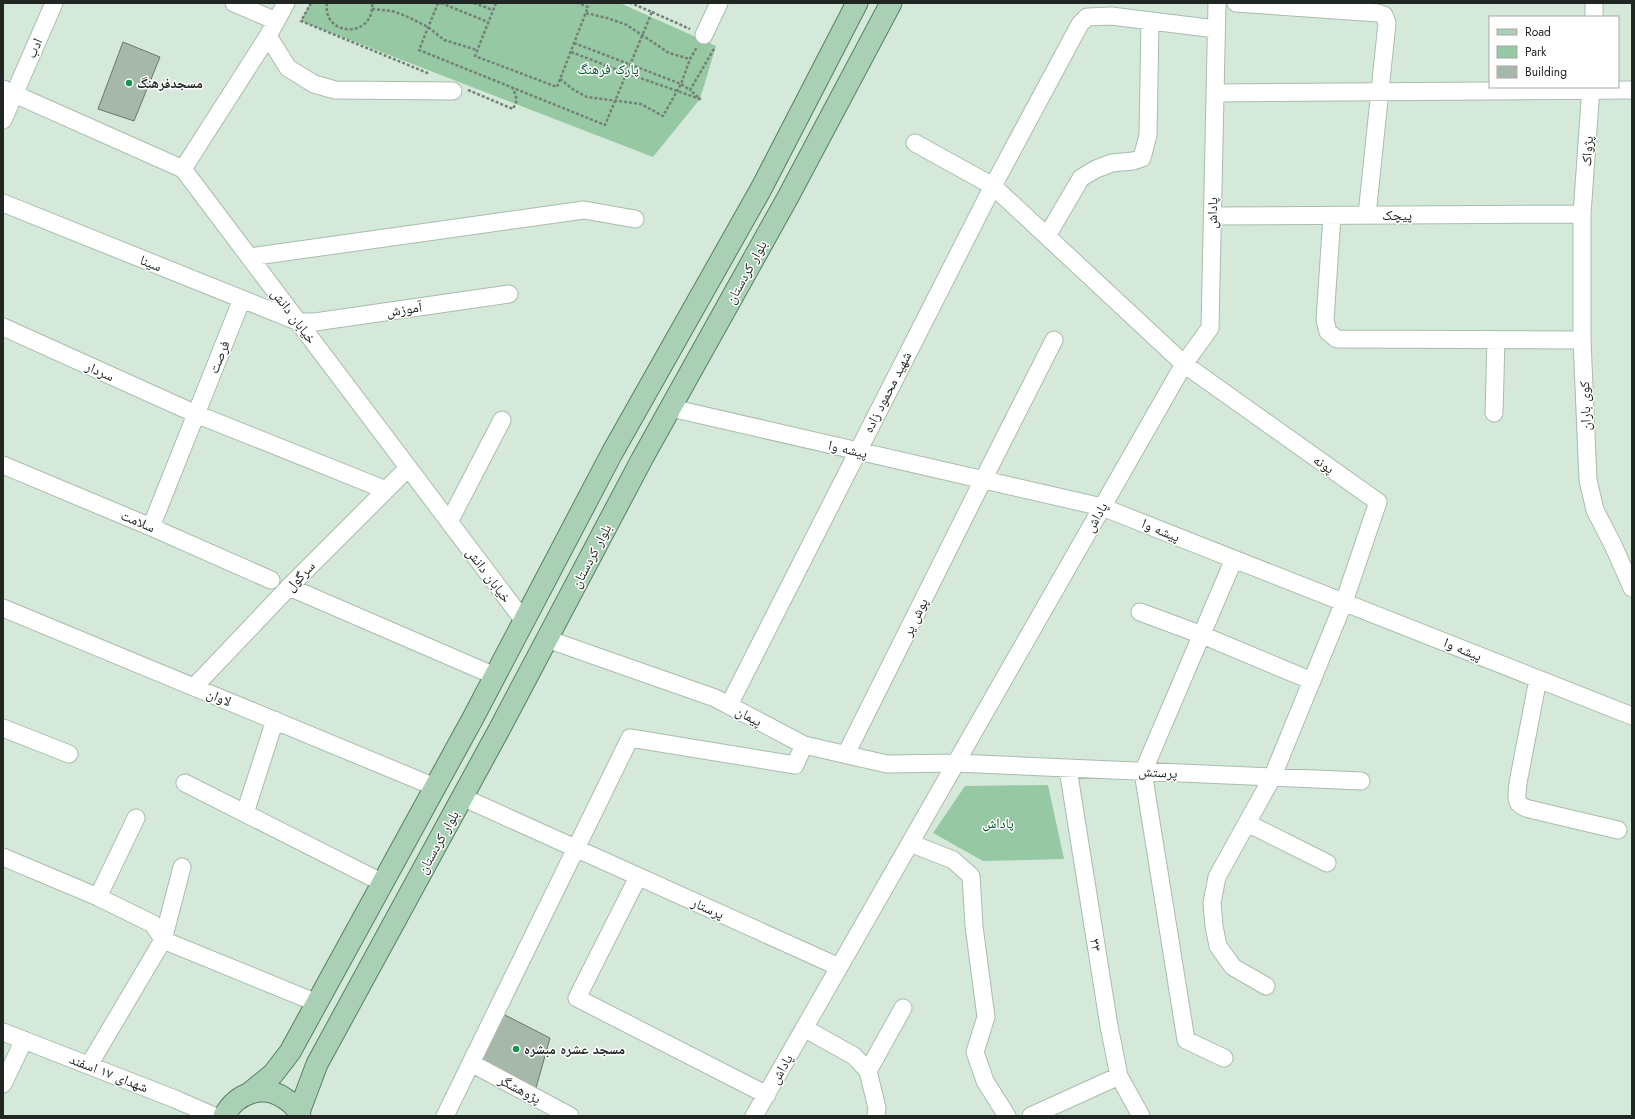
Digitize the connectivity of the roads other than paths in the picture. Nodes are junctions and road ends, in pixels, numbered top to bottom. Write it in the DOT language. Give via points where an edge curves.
graph roads {
  1 [pos="54,3"];
  2 [pos="234,3"];
  3 [pos="286,3"];
  4 [pos="719,3"];
  5 [pos="857,3"];
  6 [pos="891,3"];
  7 [pos="1216,3"];
  8 [pos="1236,3"];
  9 [pos="1594,3"];
  10 [pos="1594,16"];
  11 [pos="276,21"];
  12 [pos="1150,21"];
  13 [pos="1216,29"];
  14 [pos="704,35"];
  15 [pos="268,36"];
  16 [pos="458,89"];
  17 [pos="1591,89"];
  18 [pos="1632,90"];
  19 [pos="8,91"];
  20 [pos="1379,92"];
  21 [pos="1215,93"];
  22 [pos="3,120"];
  23 [pos="915,143"];
  24 [pos="183,169"];
  25 [pos="992,186"];
  26 [pos="3,203"];
  27 [pos="1582,214"];
  28 [pos="1367,215"];
  29 [pos="1212,216"];
  30 [pos="1332,216"];
  31 [pos="635,219"];
  32 [pos="1047,236"];
  33 [pos="250,256"];
  34 [pos="509,294"];
  35 [pos="242,299"];
  36 [pos="299,322"];
  37 [pos="3,328"];
  38 [pos="1054,340"];
  39 [pos="1496,340"];
  40 [pos="1582,340"];
  41 [pos="1184,364"];
  42 [pos="671,408"];
  43 [pos="1494,413"];
  44 [pos="196,414"];
  45 [pos="502,420"];
  46 [pos="857,451"];
  47 [pos="3,465"];
  48 [pos="408,468"];
  49 [pos="983,480"];
  50 [pos="386,490"];
  51 [pos="1102,507"];
  52 [pos="449,522"];
  53 [pos="151,527"];
  54 [pos="1234,559"];
  55 [pos="271,580"];
  56 [pos="289,587"];
  57 [pos="1632,588"];
  58 [pos="1344,602"];
  59 [pos="3,608"];
  60 [pos="1140,612"];
  61 [pos="524,621"];
  62 [pos="1202,635"];
  63 [pos="547,639"];
  64 [pos="495,676"];
  65 [pos="1538,678"];
  66 [pos="1312,681"];
  67 [pos="194,687"];
  68 [pos="729,705"];
  69 [pos="1632,716"];
  70 [pos="275,720"];
  71 [pos="3,728"];
  72 [pos="804,745"];
  73 [pos="69,754"];
  74 [pos="846,754"];
  75 [pos="956,764"];
  76 [pos="1068,768"];
  77 [pos="1144,772"];
  78 [pos="1272,778"];
  79 [pos="1361,781"];
  80 [pos="185,782"];
  81 [pos="435,786"];
  82 [pos="462,797"];
  83 [pos="245,813"];
  84 [pos="136,818"];
  85 [pos="1247,823"];
  86 [pos="1618,830"];
  87 [pos="910,843"];
  88 [pos="576,848"];
  89 [pos="3,857"];
  90 [pos="1327,864"];
  91 [pos="182,868"];
  92 [pos="638,876"];
  93 [pos="383,882"];
  94 [pos="98,897"];
  95 [pos="162,940"];
  96 [pos="839,968"];
  97 [pos="1266,986"];
  98 [pos="317,1003"];
  99 [pos="903,1008"];
  100 [pos="804,1028"];
  101 [pos="3,1032"];
  102 [pos="24,1040"];
  103 [pos="1224,1058"];
  104 [pos="471,1063"];
  105 [pos="89,1065"];
  106 [pos="868,1071"];
  107 [pos="1119,1076"];
  108 [pos="3,1084"];
  109 [pos="251,1092"];
  110 [pos="766,1095"];
  111 [pos="881,1113"];
  112 [pos="300,1114"];
  113 [pos="214,1116"];
  114 [pos="224,1116"];
  115 [pos="445,1116"];
  116 [pos="570,1116"];
  117 [pos="754,1116"];
  118 [pos="1007,1116"];
  119 [pos="1031,1116"];
  120 [pos="1140,1116"];
  1 -- 19 [label="street, ادب"];
  2 -- 11 [label="street"];
  3 -- 11 [label="street"];
  4 -- 14 [label="street"];
  5 -- 61 [label="main road, بلوار کردستان" via="761,189 612,453"];
  6 -- 42 [label="main road, بلوار کردستان" via="788,197"];
  7 -- 13 [label="street, پاداش"];
  8 -- 20 [label="street" via="1384,15 1387,23"];
  9 -- 10 [label="street"];
  11 -- 15 [label="street"];
  12 -- 13 [label="street, شهید محمود زاده"];
  12 -- 25 [label="street, شهید محمود زاده" via="1099,16 1087,17 1080,24"];
  12 -- 32 [label="street" via="1148,136 1142,158 1112,163 1081,178"];
  13 -- 21 [label="street, پاداش"];
  15 -- 16 [label="street" via="288,68 314,84 335,90"];
  15 -- 24 [label="street"];
  17 -- 18 [label="street"];
  17 -- 20 [label="street"];
  17 -- 27 [label="street, پژواک"];
  19 -- 22 [label="street, ادب"];
  19 -- 24 [label="street, خیابان دانش"];
  20 -- 21 [label="street"];
  20 -- 28 [label="street"];
  21 -- 29 [label="street, پاداش"];
  23 -- 25 [label="street"];
  24 -- 33 [label="street, خیابان دانش"];
  25 -- 32 [label="street"];
  25 -- 46 [label="street, شهید محمود زاده"];
  26 -- 35 [label="street, سینا"];
  27 -- 28 [label="street, پیچک"];
  27 -- 40 [label="street, کوی باران"];
  28 -- 30 [label="street, پیچک"];
  29 -- 30 [label="street, پیچک"];
  29 -- 41 [label="street, پاداش" via="1210,328"];
  30 -- 39 [label="street" via="1325,320 1328,332 1337,340"];
  31 -- 33 [label="street" via="584,210"];
  32 -- 41 [label="street"];
  33 -- 36 [label="street, خیابان دانش"];
  34 -- 36 [label="street, آموزش" via="315,322"];
  35 -- 36 [label="street, سینا"];
  35 -- 44 [label="street, فرصت"];
  36 -- 48 [label="street, خیابان دانش"];
  37 -- 44 [label="street, سردار"];
  38 -- 49 [label="street, پوش پر"];
  39 -- 40 [label="street"];
  39 -- 43 [label="street"];
  40 -- 57 [label="street, کوی باران" via="1588,480 1594,510"];
  41 -- 51 [label="street, پاداش"];
  41 -- 58 [label="street, پونه" via="1378,502"];
  42 -- 46 [label="street, پیشه وا"];
  42 -- 63 [label="main road, بلوار کردستان"];
  44 -- 50 [label="street, سردار"];
  44 -- 53 [label="street, فرصت"];
  45 -- 52 [label="street"];
  46 -- 49 [label="street, پیشه وا"];
  46 -- 68 [label="street, شهید محمود زاده"];
  47 -- 53 [label="street, سلامت"];
  48 -- 50 [label="street, سرگول"];
  48 -- 52 [label="street, خیابان دانش"];
  49 -- 51 [label="street, پیشه وا"];
  49 -- 74 [label="street, پوش پر"];
  50 -- 56 [label="street, سرگول"];
  51 -- 54 [label="street, پیشه وا"];
  51 -- 75 [label="street, پاداش"];
  52 -- 61 [label="street, خیابان دانش"];
  53 -- 55 [label="street, سلامت"];
  54 -- 58 [label="street, پیشه وا"];
  54 -- 62 [label="street"];
  56 -- 64 [label="street"];
  56 -- 67 [label="street, سرگول"];
  58 -- 65 [label="street, پیشه وا"];
  58 -- 66 [label="street"];
  59 -- 67 [label="street, لاوان"];
  60 -- 62 [label="street"];
  61 -- 64 [label="main road, بلوار کردستان"];
  62 -- 66 [label="street"];
  62 -- 77 [label="street"];
  63 -- 68 [label="street, پیمان"];
  63 -- 82 [label="main road, بلوار کردستان"];
  64 -- 81 [label="main road, بلوار کردستان"];
  65 -- 69 [label="street, پیشه وا"];
  65 -- 86 [label="street" via="1518,783 1518,802 1529,809"];
  66 -- 78 [label="street"];
  67 -- 70 [label="street, لاوان"];
  68 -- 72 [label="street, پیمان"];
  70 -- 81 [label="street, لاوان"];
  70 -- 83 [label="street"];
  71 -- 73 [label="street"];
  72 -- 74 [label="street, پیمان"];
  72 -- 88 [label="street" via="795,765 630,738"];
  74 -- 75 [label="street, پیمان" via="887,764"];
  75 -- 76 [label="street, پرستش"];
  75 -- 87 [label="street, پاداش"];
  76 -- 77 [label="street, پرستش"];
  76 -- 107 [label="street, ۳۳"];
  77 -- 78 [label="street, پرستش"];
  77 -- 103 [label="street" via="1186,1040"];
  78 -- 79 [label="street, پرستش"];
  78 -- 85 [label="street"];
  80 -- 83 [label="street"];
  81 -- 93 [label="main road, بلوار کردستان"];
  82 -- 88 [label="street, پرستار"];
  82 -- 112 [label="main road, بلوار کردستان" via="317,1064"];
  83 -- 93 [label="street"];
  84 -- 94 [label="street"];
  85 -- 90 [label="street"];
  85 -- 97 [label="street" via="1217,877 1212,903 1214,926 1218,946 1233,968"];
  87 -- 96 [label="street, پاداش"];
  87 -- 118 [label="street" via="953,860 971,876 974,926 986,1017 975,1052 985,1080"];
  88 -- 92 [label="street, پرستار"];
  88 -- 104 [label="street"];
  89 -- 94 [label="street"];
  91 -- 95 [label="street"];
  92 -- 96 [label="street, پرستار"];
  92 -- 110 [label="street" via="577,998"];
  93 -- 98 [label="main road, بلوار کردستان"];
  94 -- 95 [label="street" via="153,924"];
  95 -- 98 [label="street"];
  95 -- 105 [label="street"];
  96 -- 100 [label="street, پاداش"];
  98 -- 109 [label="main road, بلوار کردستان" via="290,1052 273,1074"];
  99 -- 106 [label="street"];
  100 -- 106 [label="street" via="854,1056"];
  100 -- 110 [label="street, پاداش"];
  101 -- 102 [label="street, شهدای ۱۷ اسفند"];
  102 -- 105 [label="street, شهدای ۱۷ اسفند"];
  102 -- 108 [label="street"];
  104 -- 115 [label="street"];
  104 -- 116 [label="street, پژوهشگر"];
  105 -- 113 [label="street, شهدای ۱۷ اسفند"];
  106 -- 111 [label="street"];
  107 -- 119 [label="street"];
  107 -- 120 [label="street, ۳۳"];
  109 -- 112 [label="main road" via="279,1094"];
  109 -- 114 [label="main road, بلوار کردستان" via="228,1107"];
  110 -- 117 [label="street, پاداش"];
}
